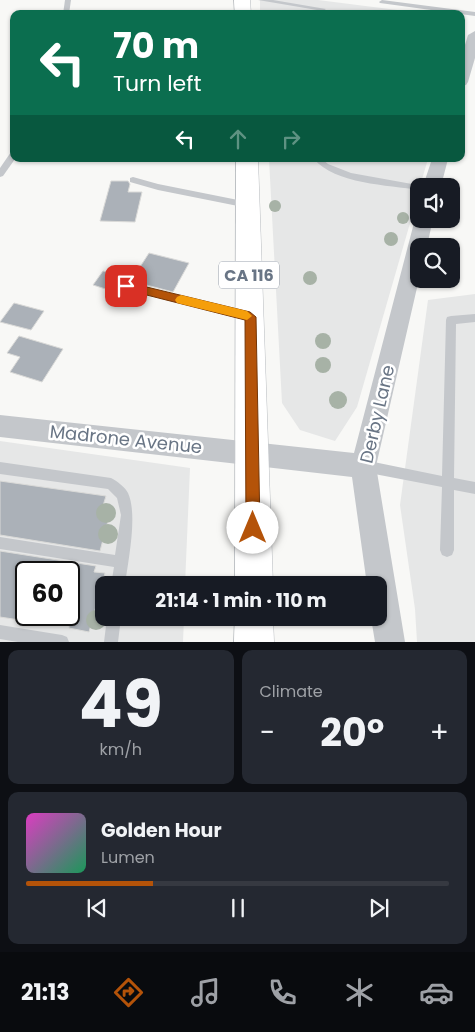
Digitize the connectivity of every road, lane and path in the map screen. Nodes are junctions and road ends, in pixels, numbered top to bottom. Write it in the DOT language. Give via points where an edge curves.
graph roads {
  1 [pos="261,0"];
  2 [pos="382,2"];
  3 [pos="323,9"];
  4 [pos="444,10"];
  5 [pos="475,36"];
  6 [pos="465,55"];
  7 [pos="10,160"];
  8 [pos="247,162"];
  9 [pos="320,162"];
  10 [pos="439,162"];
  11 [pos="0,174"];
  12 [pos="434,178"];
  13 [pos="133,180"];
  14 [pos="410,185"];
  15 [pos="248,205"];
  16 [pos="422,228"];
  17 [pos="126,286"];
  18 [pos="250,317"];
  19 [pos="475,318"];
  20 [pos="0,426"];
  21 [pos="253,453"];
  22 [pos="363,466"];
  23 [pos="0,468"];
  24 [pos="448,484"];
  25 [pos="475,488"];
  26 [pos="0,543"];
  27 [pos="447,550"];
  28 [pos="121,562"];
  29 [pos="119,576"];
  30 [pos="254,576"];
  31 [pos="113,626"];
  32 [pos="254,626"];
  33 [pos="0,632"];
  34 [pos="62,642"];
  35 [pos="111,642"];
  36 [pos="254,642"];
  37 [pos="390,642"];
  1 -- 3 [label="lane"];
  2 -- 4 [label="lane"];
  5 -- 6 [label="street"];
  7 -- 11 [label="lane"];
  8 -- 15 [label="main road, CA 116"];
  9 -- 14 [label="lane" via="340,173"];
  10 -- 12 [label="street"];
  13 -- 15 [label="lane"];
  15 -- 18 [label="main road, CA 116"];
  16 -- 22 [label="street, Derby Lane"];
  17 -- 18 [label="lane"];
  18 -- 21 [label="main road, CA 116"];
  19 -- 24 [label="lane" via="450,320"];
  20 -- 21 [label="street, Madrone Avenue"];
  21 -- 22 [label="street, Madrone Avenue"];
  21 -- 30 [label="main road, CA 116"];
  22 -- 24 [label="lane"];
  22 -- 37 [label="street, Derby Lane"];
  23 -- 28 [label="lane" via="110,484 123,495 127,515"];
  24 -- 25 [label="lane"];
  24 -- 27 [label="lane"];
  26 -- 28 [label="lane"];
  28 -- 29 [label="lane"];
  31 -- 35 [label="lane"];
  32 -- 36 [label="main road"];
  33 -- 34 [label="lane"];
}
